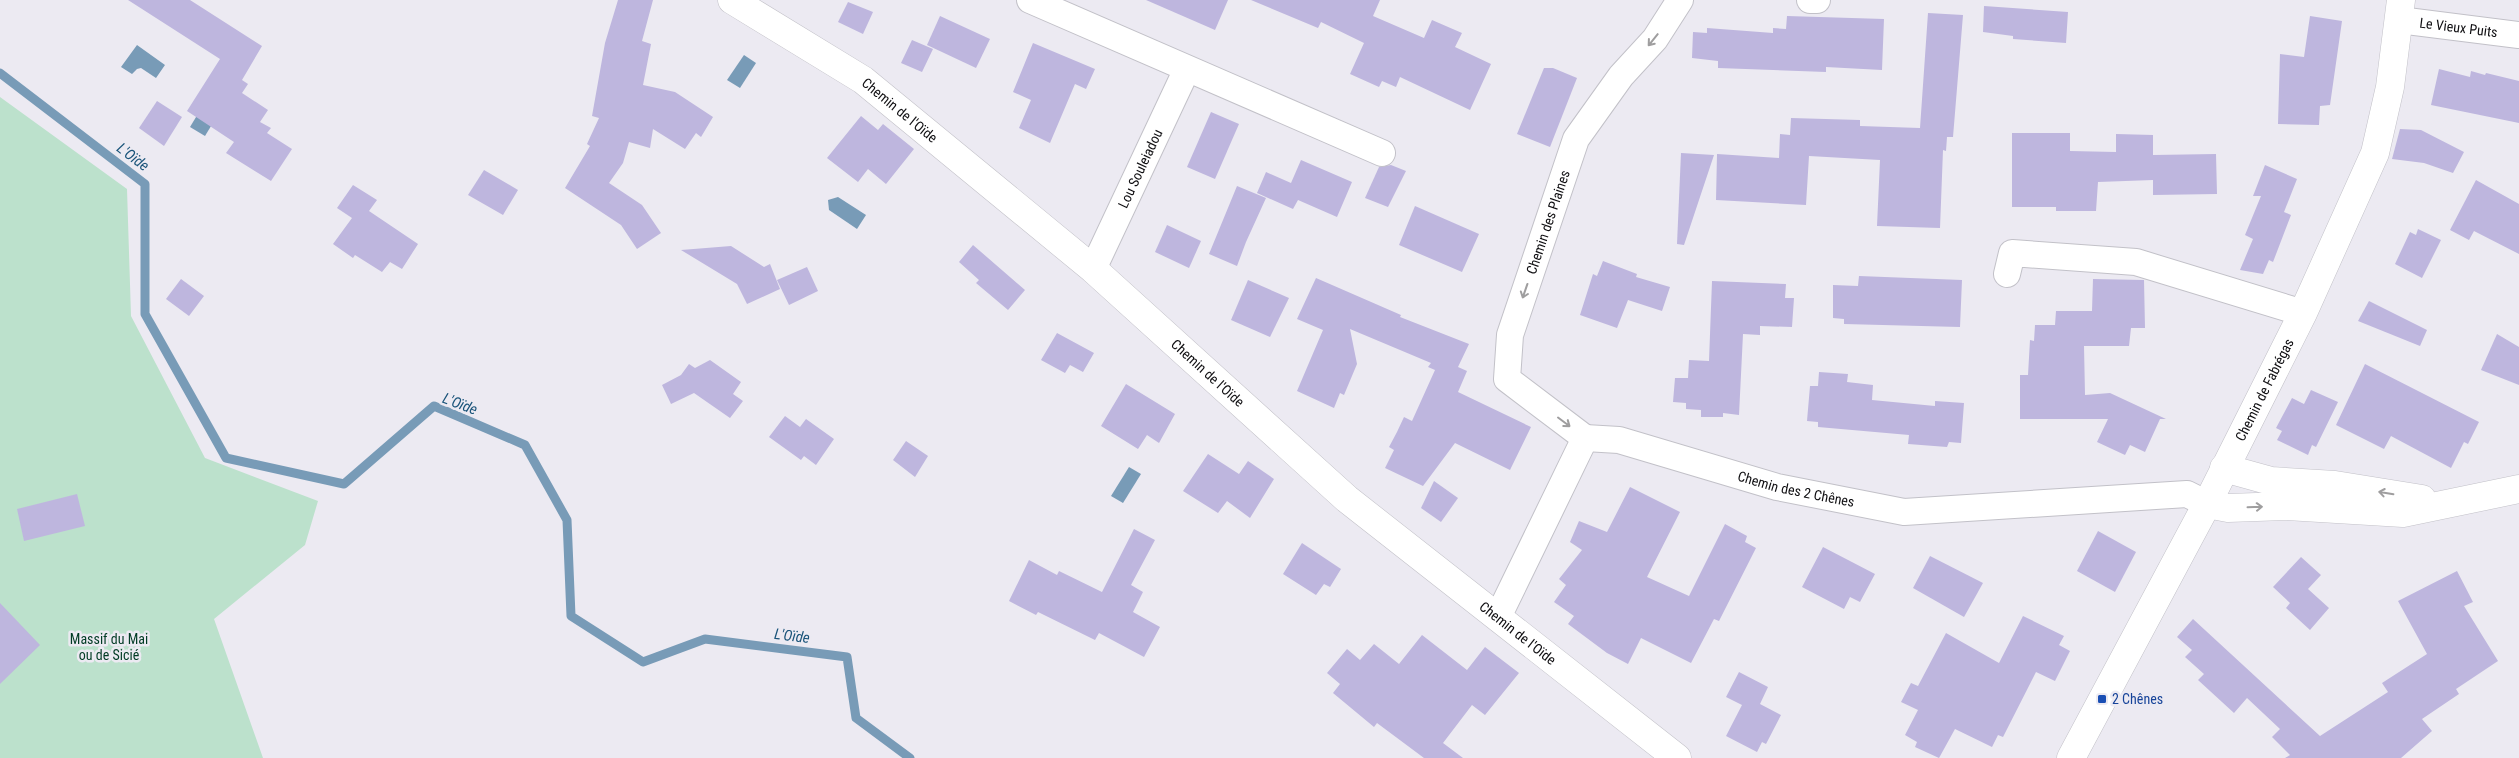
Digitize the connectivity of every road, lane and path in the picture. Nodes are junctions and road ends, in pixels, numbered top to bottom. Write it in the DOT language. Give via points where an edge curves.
graph roads {
  1 [pos="732,0"];
  2 [pos="1030,0"];
  3 [pos="1680,0"];
  4 [pos="1810,0"];
  5 [pos="1817,0"];
  6 [pos="2400,10"];
  7 [pos="2519,35"];
  8 [pos="1187,69"];
  9 [pos="1382,153"];
  10 [pos="1093,269"];
  11 [pos="2006,274"];
  12 [pos="2303,313"];
  13 [pos="1585,438"];
  14 [pos="2224,468"];
  15 [pos="2519,489"];
  16 [pos="2451,503"];
  17 [pos="2207,504"];
  18 [pos="1498,617"];
  19 [pos="1676,758"];
  20 [pos="2072,758"];
  1 -- 10 [label="street, Chemin de l'Oïde" via="863,80"];
  2 -- 8 [label="street"];
  3 -- 13 [label="street, Chemin des Plaines, one-way" via="1655,39 1621,76 1576,139 1510,335 1508,379"];
  4 -- 5 [label="street"];
  6 -- 7 [label="street, Le Vieux Puits"];
  6 -- 12 [label="street, Chemin de Fabrégas" via="2390,87 2375,153"];
  8 -- 9 [label="street"];
  8 -- 10 [label="street, Lou Souleiadou"];
  10 -- 18 [label="street, Chemin de l'Oïde" via="1347,499"];
  11 -- 12 [label="street" via="2012,253 2136,262"];
  12 -- 14 [label="street, Chemin de Fabrégas"];
  13 -- 17 [label="street, Chemin des 2 Chênes" via="1619,440 1777,486 1904,512 2187,494"];
  13 -- 18 [label="street"];
  16 -- 14 [label="street, one-way" via="2335,485 2271,481"];
  14 -- 17 [label="street, Chemin de Fabrégas"];
  15 -- 16 [label="street"];
  17 -- 16 [label="street, one-way" via="2228,508 2285,506 2403,513"];
  17 -- 20 [label="street, Chemin de Fabrégas"];
  18 -- 19 [label="street, Chemin de l'Oïde"];
}
